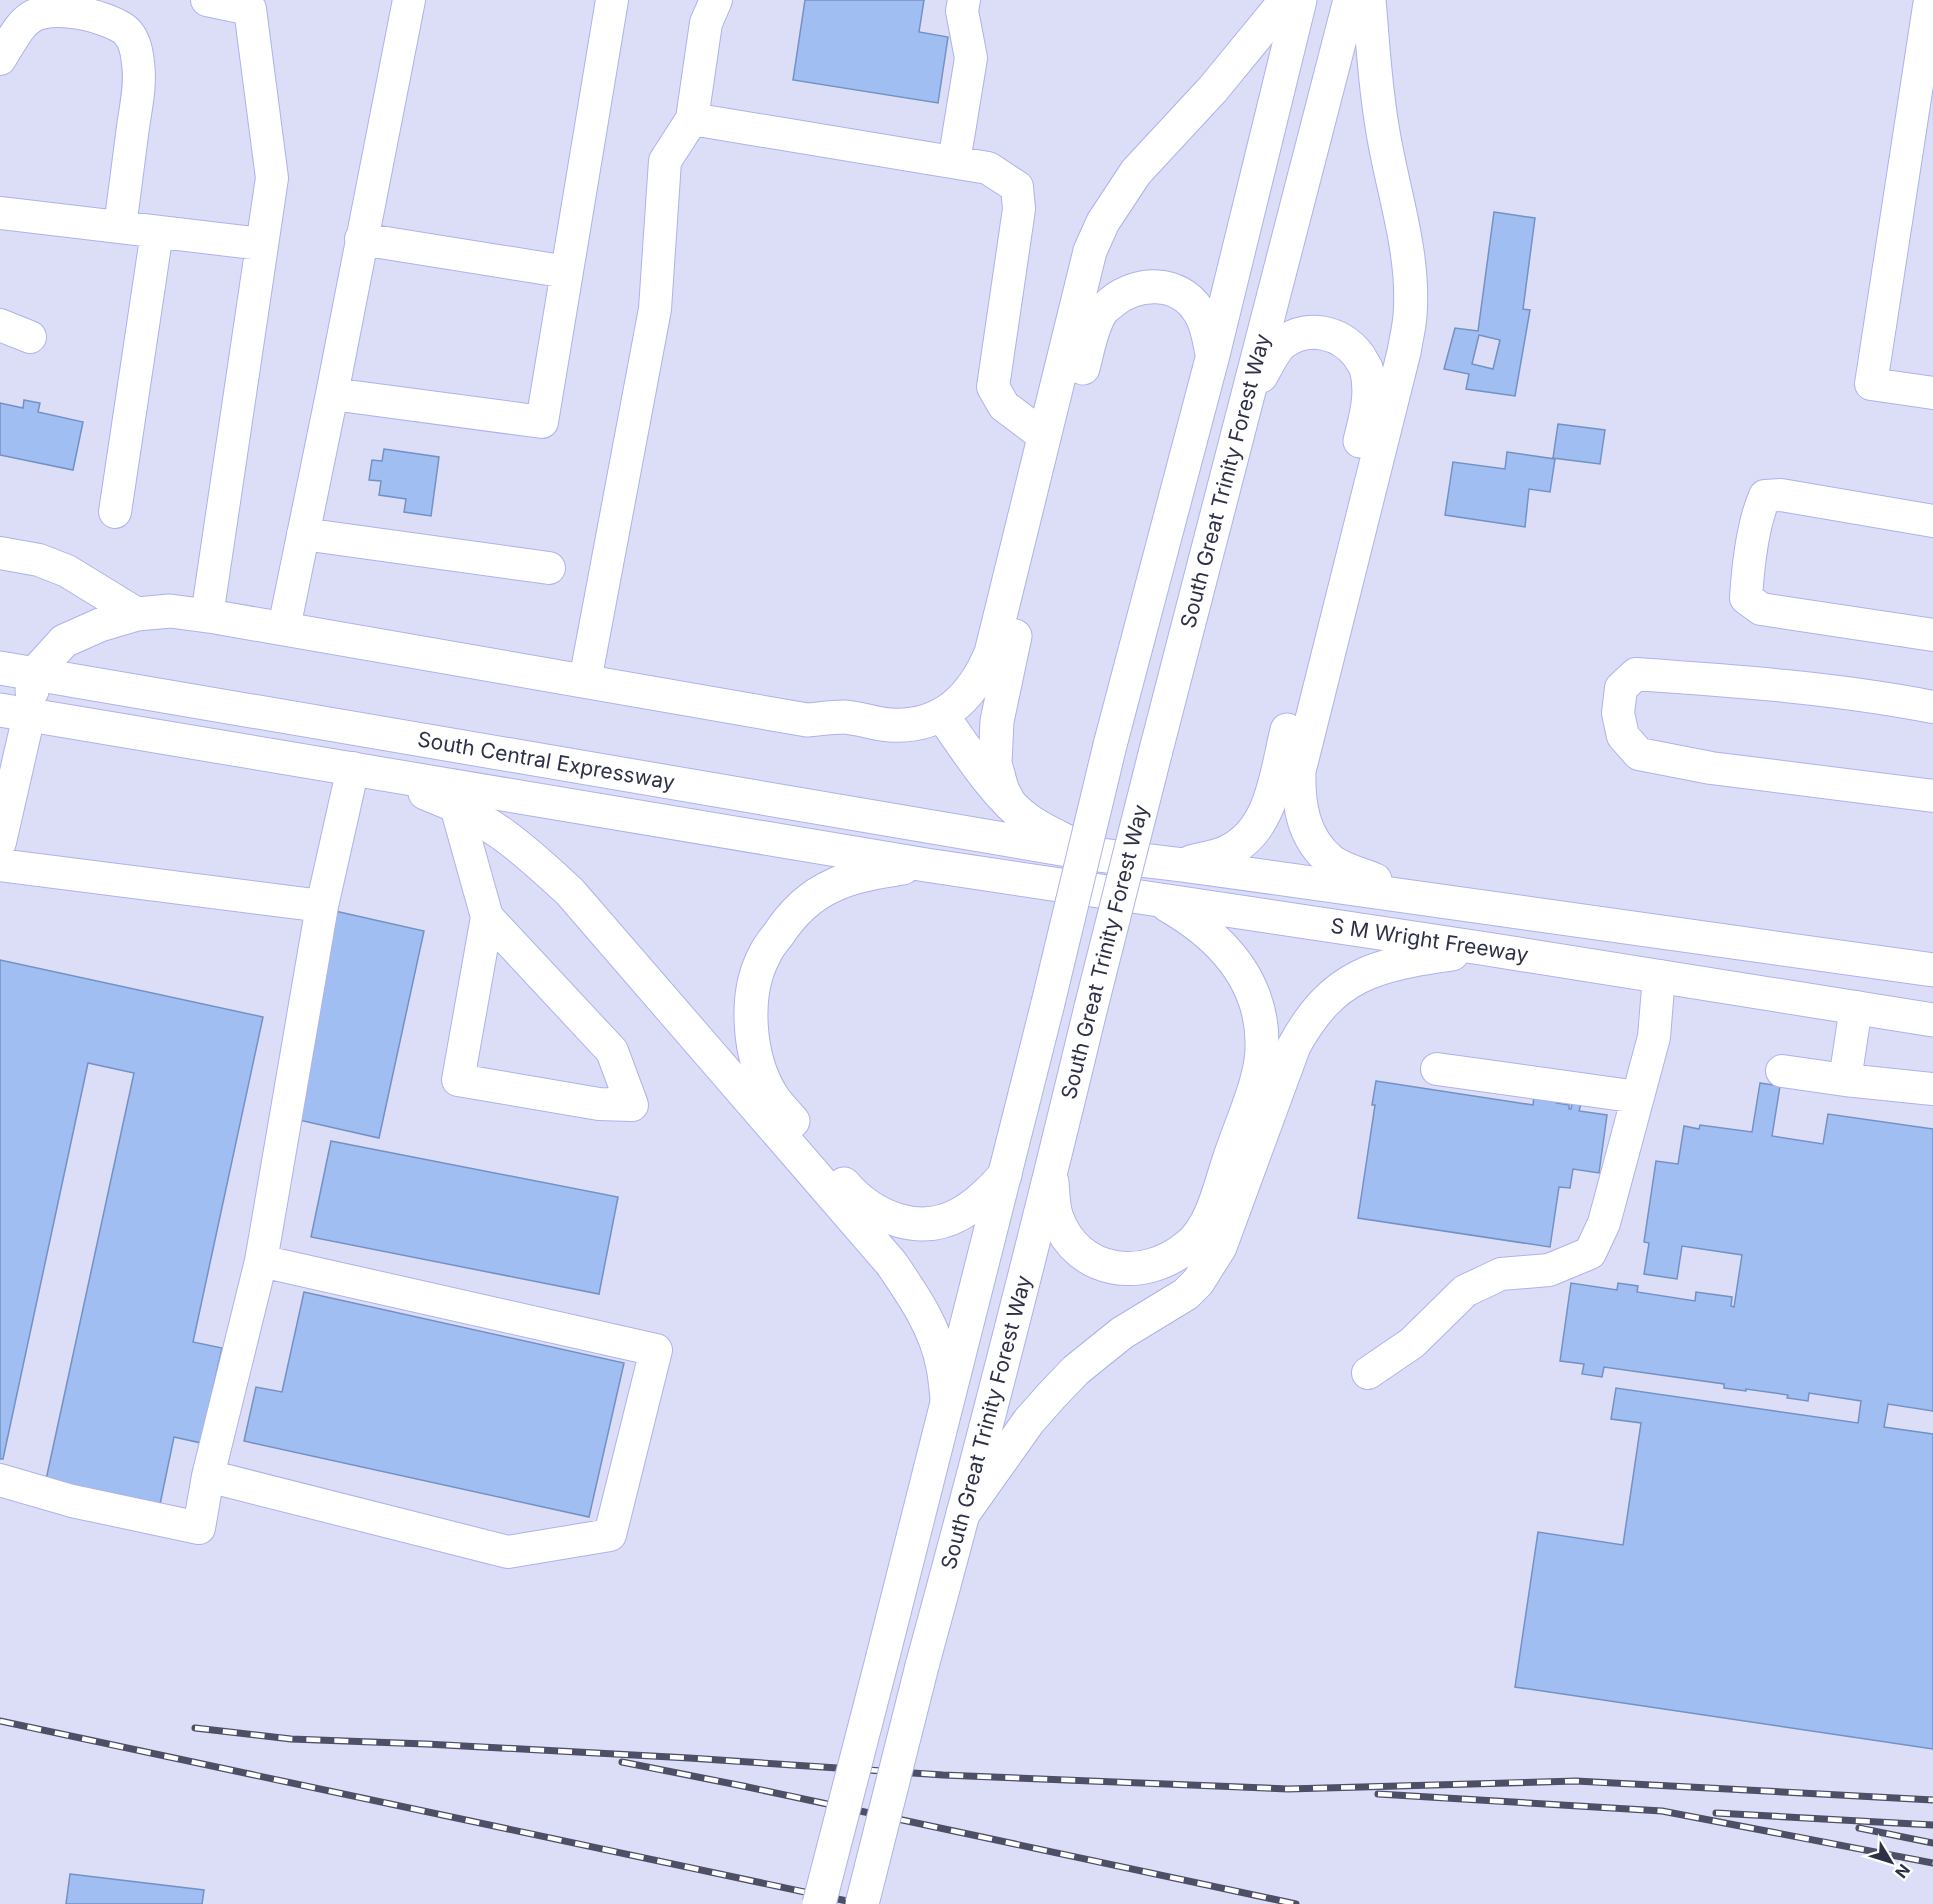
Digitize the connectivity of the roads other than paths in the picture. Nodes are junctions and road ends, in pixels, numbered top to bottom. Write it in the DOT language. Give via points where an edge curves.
graph roads {
  1 [pos="207,0"];
  2 [pos="409,0"];
  3 [pos="612,0"];
  4 [pos="716,0"];
  5 [pos="964,0"];
  6 [pos="1286,0"];
  7 [pos="1300,0"];
  8 [pos="1350,0"];
  9 [pos="1369,0"];
  10 [pos="1930,0"];
  11 [pos="0,59"];
  12 [pos="692,119"];
  13 [pos="954,162"];
  14 [pos="0,213"];
  15 [pos="120,227"];
  16 [pos="157,232"];
  17 [pos="361,239"];
  18 [pos="262,244"];
  19 [pos="567,272"];
  20 [pos="0,325"];
  21 [pos="30,337"];
  22 [pos="1213,355"];
  23 [pos="1933,393"];
  24 [pos="332,394"];
  25 [pos="1248,398"];
  26 [pos="1044,436"];
  27 [pos="115,512"];
  28 [pos="1933,521"];
  29 [pos="303,534"];
  30 [pos="0,553"];
  31 [pos="549,568"];
  32 [pos="137,614"];
  33 [pos="207,616"];
  34 [pos="284,628"];
  35 [pos="1933,635"];
  36 [pos="0,668"];
  37 [pos="34,674"];
  38 [pos="1005,676"];
  39 [pos="585,681"];
  40 [pos="1933,707"];
  41 [pos="14,713"];
  42 [pos="947,722"];
  43 [pos="356,769"];
  44 [pos="1933,796"];
  45 [pos="1010,804"];
  46 [pos="456,806"];
  47 [pos="0,842"];
  48 [pos="1091,854"];
  49 [pos="0,864"];
  50 [pos="926,865"];
  51 [pos="1183,865"];
  52 [pos="1415,897"];
  53 [pos="1155,898"];
  54 [pos="322,906"];
  55 [pos="487,917"];
  56 [pos="1487,949"];
  57 [pos="1933,970"];
  58 [pos="1659,976"];
  59 [pos="1856,1007"];
  60 [pos="1933,1020"];
  61 [pos="1437,1069"];
  62 [pos="1782,1071"];
  63 [pos="1845,1080"];
  64 [pos="1933,1089"];
  65 [pos="1638,1097"];
  66 [pos="1051,1174"];
  67 [pos="1005,1175"];
  68 [pos="261,1261"];
  69 [pos="1368,1373"];
  70 [pos="947,1399"];
  71 [pos="208,1476"];
  72 [pos="0,1480"];
  73 [pos="963,1514"];
  74 [pos="819,1904"];
  75 [pos="861,1904"];
  1 -- 18 [label="lane" via="250,9 272,178"];
  2 -- 17 [label="lane"];
  3 -- 19 [label="lane"];
  4 -- 12 [label="lane" via="706,23"];
  5 -- 13 [label="lane" via="962,11 971,58"];
  6 -- 26 [label="main road" via="1213,90 1136,172 1102,222 1090,251"];
  7 -- 22 [label="main road, South Great Trinity Forest Way"];
  8 -- 25 [label="main road, South Great Trinity Forest Way"];
  9 -- 52 [label="main road" via="1379,106 1410,273 1410,315 1299,771 1298,798 1303,822 1318,848 1333,862"];
  10 -- 23 [label="lane" via="1871,384"];
  11 -- 15 [label="lane" via="18,29 33,14 49,10 77,12 127,30 139,64"];
  12 -- 13 [label="lane"];
  12 -- 39 [label="lane" via="665,161 655,309"];
  13 -- 26 [label="lane" via="988,168 1017,187 1019,209 993,387 1004,406"];
  14 -- 15 [label="lane"];
  15 -- 16 [label="lane"];
  16 -- 18 [label="lane"];
  16 -- 27 [label="lane"];
  17 -- 19 [label="lane"];
  17 -- 24 [label="lane"];
  18 -- 33 [label="lane"];
  19 -- 24 [label="lane" via="542,422"];
  20 -- 21 [label="lane"];
  22 -- 38 [label="main road" via="1198,309 1185,296 1168,288 1134,288 1102,310 1092,334"];
  22 -- 67 [label="main road, South Great Trinity Forest Way, bridge" via="1110,745"];
  24 -- 29 [label="lane"];
  25 -- 51 [label="main road" via="1279,346 1306,333 1322,332 1340,338 1365,365 1369,385 1368,407 1264,818 1254,832 1226,852"];
  25 -- 66 [label="main road, South Great Trinity Forest Way, bridge" via="1090,1007"];
  26 -- 42 [label="main road" via="991,653"];
  28 -- 35 [label="lane" via="1781,495 1765,496 1746,597 1761,609"];
  29 -- 31 [label="lane"];
  29 -- 34 [label="lane"];
  30 -- 32 [label="lane" via="39,560 67,571"];
  32 -- 33 [label="main road" via="170,611"];
  32 -- 37 [label="main road" via="64,641"];
  33 -- 34 [label="main road"];
  34 -- 39 [label="main road"];
  36 -- 37 [label="main road, South Central Expressway"];
  37 -- 41 [label="main road"];
  37 -- 48 [label="main road, South Central Expressway"];
  38 -- 42 [label="main road" via="983,708"];
  38 -- 45 [label="main road" via="995,763"];
  39 -- 42 [label="main road" via="807,720 844,717 890,725"];
  40 -- 44 [label="lane" via="1872,695 1636,674 1621,688 1618,713 1623,736 1639,754 1711,768"];
  41 -- 43 [label="main road, South Central Expressway"];
  41 -- 47 [label="lane"];
  42 -- 45 [label="main road"];
  43 -- 46 [label="main road"];
  43 -- 50 [label="main road, South Central Expressway"];
  43 -- 54 [label="lane"];
  45 -- 48 [label="main road" via="1031,822"];
  46 -- 55 [label="lane"];
  46 -- 70 [label="main road" via="495,827 570,892 891,1263 933,1333"];
  48 -- 51 [label="main road, S M Wright Freeway"];
  49 -- 54 [label="lane"];
  50 -- 53 [label="main road, S M Wright Freeway"];
  50 -- 67 [label="main road" via="867,874 831,886 803,905 783,926 764,955 755,983 750,1018 760,1069 772,1096 852,1193 871,1209 891,1218 914,1224 935,1223 959,1215 985,1197"];
  51 -- 52 [label="main road, S M Wright Freeway"];
  52 -- 57 [label="main road, S M Wright Freeway"];
  53 -- 56 [label="main road, S M Wright Freeway"];
  53 -- 66 [label="main road" via="1193,920 1232,956 1254,999 1259,1022 1262,1048 1258,1073 1210,1215 1190,1245 1172,1257 1151,1267 1113,1268 1078,1250 1068,1238 1056,1217"];
  54 -- 68 [label="lane"];
  55 -- 55 [label="lane" via="458,1080 599,1104 632,1104 612,1051"];
  56 -- 58 [label="main road, S M Wright Freeway"];
  56 -- 73 [label="main road" via="1380,967 1346,983 1322,1004 1307,1021 1294,1046 1220,1247 1204,1274 1186,1294 1122,1333 1076,1370 1029,1421"];
  58 -- 59 [label="main road, S M Wright Freeway"];
  58 -- 65 [label="lane" via="1654,1037"];
  59 -- 60 [label="main road, S M Wright Freeway"];
  59 -- 63 [label="lane"];
  61 -- 65 [label="lane"];
  62 -- 63 [label="lane"];
  63 -- 64 [label="lane"];
  65 -- 69 [label="lane" via="1604,1223 1590,1253 1548,1270 1501,1274 1465,1291 1412,1342"];
  66 -- 73 [label="main road, South Great Trinity Forest Way"];
  67 -- 70 [label="main road, South Great Trinity Forest Way"];
  68 -- 71 [label="lane"];
  68 -- 71 [label="lane" via="656,1350 610,1535 508,1552"];
  70 -- 74 [label="main road, South Great Trinity Forest Way, bridge"];
  71 -- 72 [label="lane" via="199,1528 72,1501"];
  73 -- 75 [label="main road, South Great Trinity Forest Way, bridge"];
}
